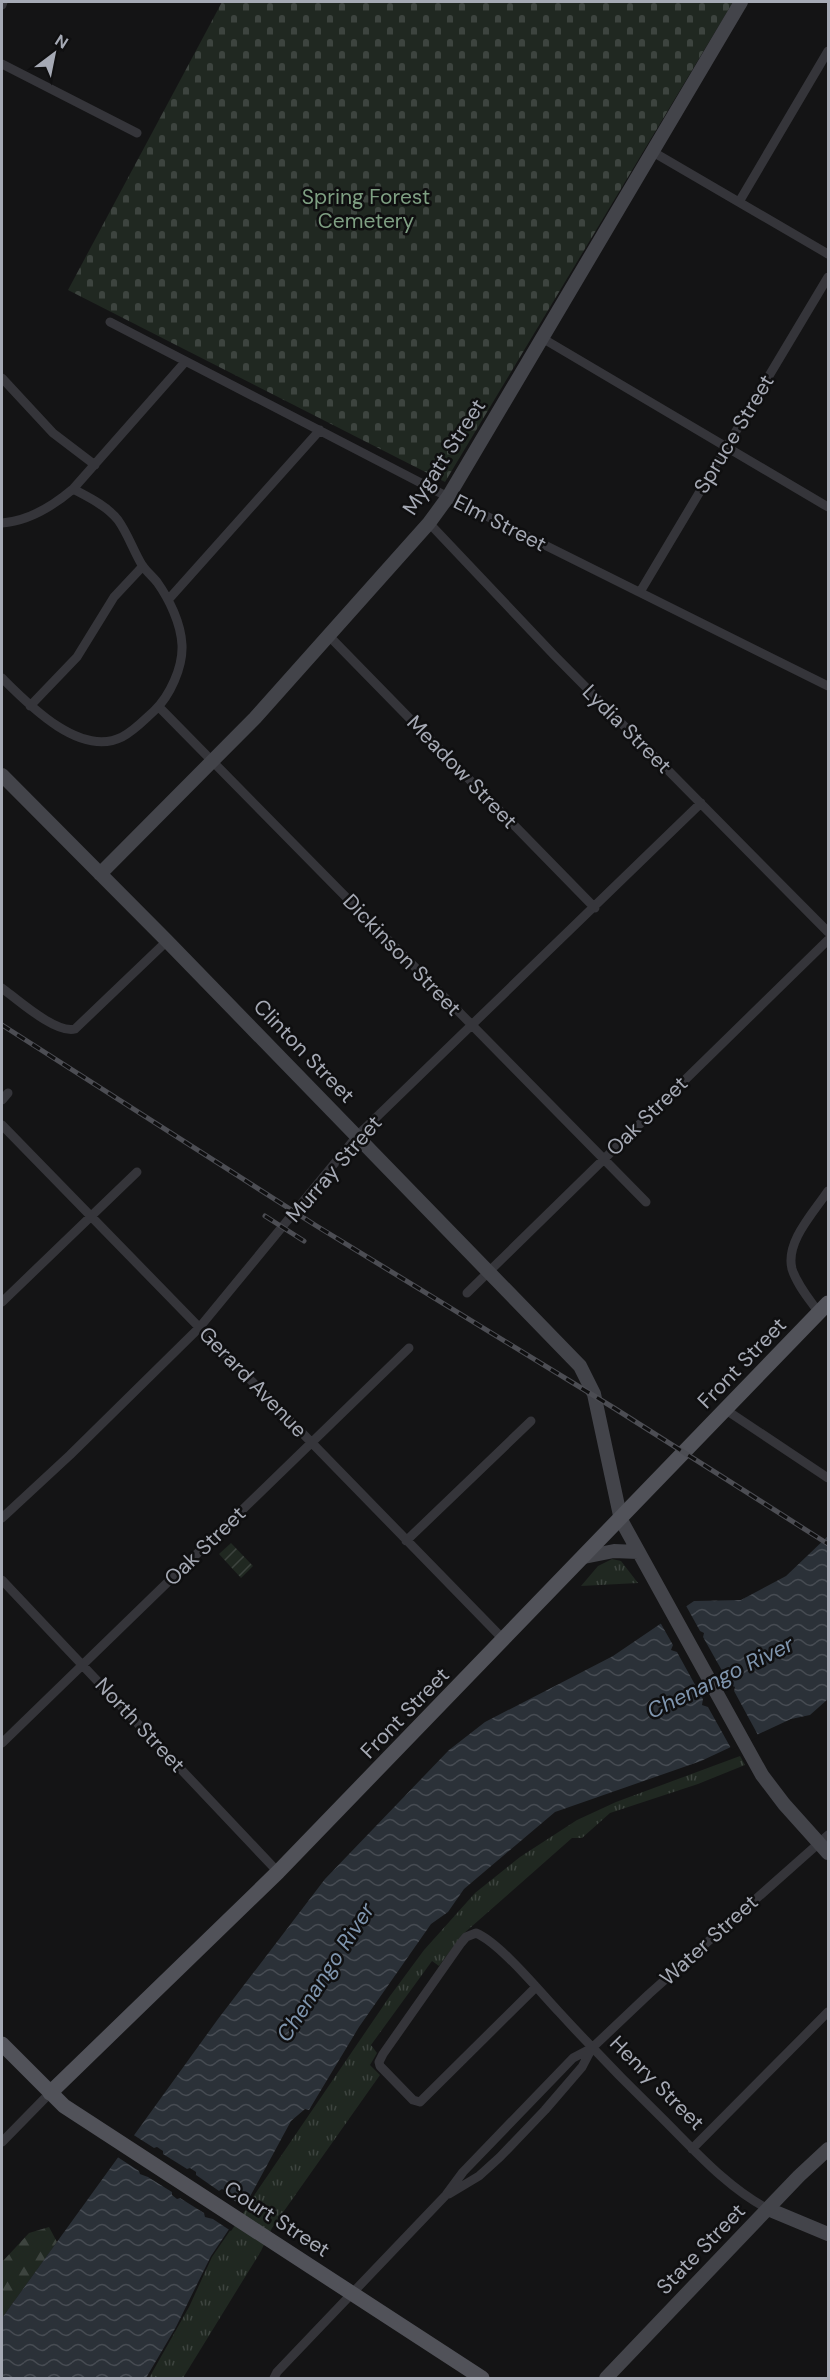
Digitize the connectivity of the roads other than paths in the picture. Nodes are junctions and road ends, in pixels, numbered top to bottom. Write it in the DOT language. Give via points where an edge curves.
graph roads {
  1 [pos="741,2"];
  2 [pos="828,51"];
  3 [pos="2,64"];
  4 [pos="136,133"];
  5 [pos="653,152"];
  6 [pos="739,202"];
  7 [pos="828,254"];
  8 [pos="828,277"];
  9 [pos="110,322"];
  10 [pos="542,338"];
  11 [pos="184,362"];
  12 [pos="2,378"];
  13 [pos="320,430"];
  14 [pos="726,446"];
  15 [pos="95,465"];
  16 [pos="73,489"];
  17 [pos="448,497"];
  18 [pos="828,507"];
  19 [pos="2,523"];
  20 [pos="429,524"];
  21 [pos="143,566"];
  22 [pos="640,592"];
  23 [pos="168,600"];
  24 [pos="329,636"];
  25 [pos="2,678"];
  26 [pos="828,686"];
  27 [pos="30,706"];
  28 [pos="159,707"];
  29 [pos="213,762"];
  30 [pos="2,774"];
  31 [pos="701,803"];
  32 [pos="100,874"];
  33 [pos="595,908"];
  34 [pos="828,932"];
  35 [pos="828,940"];
  36 [pos="167,941"];
  37 [pos="2,988"];
  38 [pos="472,1027"];
  39 [pos="2,1125"];
  40 [pos="357,1136"];
  41 [pos="603,1159"];
  42 [pos="137,1172"];
  43 [pos="828,1191"];
  44 [pos="646,1202"];
  45 [pos="90,1217"];
  46 [pos="488,1271"];
  47 [pos="466,1293"];
  48 [pos="2,1302"];
  49 [pos="824,1308"];
  50 [pos="200,1328"];
  51 [pos="409,1348"];
  52 [pos="726,1410"];
  53 [pos="531,1421"];
  54 [pos="312,1443"];
  55 [pos="828,1478"];
  56 [pos="2,1518"];
  57 [pos="621,1520"];
  58 [pos="406,1541"];
  59 [pos="638,1552"];
  60 [pos="584,1557"];
  61 [pos="2,1580"];
  62 [pos="504,1640"];
  63 [pos="82,1664"];
  64 [pos="2,1743"];
  65 [pos="825,1844"];
  66 [pos="278,1872"];
  67 [pos="536,1987"];
  68 [pos="828,2012"];
  69 [pos="2,2044"];
  70 [pos="592,2048"];
  71 [pos="50,2093"];
  72 [pos="2,2142"];
  73 [pos="692,2149"];
  74 [pos="828,2149"];
  75 [pos="446,2195"];
  76 [pos="768,2209"];
  77 [pos="828,2234"];
  78 [pos="351,2293"];
  79 [pos="275,2375"];
  80 [pos="473,2376"];
  81 [pos="265,2379"];
  82 [pos="606,2379"];
  1 -- 5 [label="street, Mygatt Street"];
  2 -- 6 [label="street"];
  3 -- 4 [label="street"];
  5 -- 6 [label="street"];
  5 -- 10 [label="street, Mygatt Street"];
  6 -- 7 [label="street"];
  8 -- 14 [label="street, Spruce Street"];
  9 -- 11 [label="street, Elm Street"];
  10 -- 14 [label="street"];
  10 -- 17 [label="street, Mygatt Street"];
  11 -- 13 [label="street, Elm Street"];
  11 -- 15 [label="street"];
  12 -- 15 [label="street" via="53,433"];
  13 -- 17 [label="street, Elm Street"];
  13 -- 23 [label="street"];
  14 -- 18 [label="street"];
  14 -- 22 [label="street, Spruce Street"];
  15 -- 16 [label="street"];
  16 -- 19 [label="street" via="58,502 24,519"];
  16 -- 21 [label="street" via="118,521"];
  17 -- 20 [label="street, Mygatt Street"];
  17 -- 22 [label="street, Elm Street"];
  20 -- 24 [label="street, Mygatt Street"];
  20 -- 31 [label="street, Lydia Street"];
  21 -- 23 [label="street"];
  21 -- 27 [label="street" via="114,597 77,657"];
  22 -- 26 [label="street, Elm Street"];
  23 -- 28 [label="street" via="177,621 181,660"];
  24 -- 29 [label="street, Mygatt Street"];
  24 -- 33 [label="street, Meadow Street"];
  25 -- 27 [label="street"];
  27 -- 28 [label="street" via="64,730 91,740 121,737"];
  28 -- 29 [label="street, Dickinson Street"];
  29 -- 32 [label="street, Mygatt Street"];
  29 -- 38 [label="street, Dickinson Street"];
  30 -- 32 [label="street, Clinton Street"];
  31 -- 33 [label="street, Murray Street"];
  31 -- 34 [label="street, Lydia Street"];
  32 -- 36 [label="street, Clinton Street"];
  33 -- 38 [label="street, Murray Street"];
  35 -- 41 [label="street, Oak Street"];
  36 -- 37 [label="street" via="75,1029 67,1031 56,1026"];
  36 -- 40 [label="street, Clinton Street"];
  38 -- 40 [label="street, Murray Street"];
  38 -- 41 [label="street, Dickinson Street"];
  39 -- 45 [label="street, Gerard Avenue"];
  40 -- 46 [label="street, Clinton Street"];
  40 -- 50 [label="street, Murray Street"];
  41 -- 44 [label="street, Dickinson Street"];
  41 -- 46 [label="street, Oak Street"];
  42 -- 45 [label="street"];
  43 -- 49 [label="street" via="804,1226 791,1256 798,1283"];
  45 -- 48 [label="street"];
  45 -- 50 [label="street, Gerard Avenue"];
  46 -- 47 [label="street, Oak Street"];
  46 -- 57 [label="street, Clinton Street" via="575,1359 589,1380"];
  49 -- 52 [label="main road, Front Street"];
  50 -- 54 [label="street, Gerard Avenue"];
  50 -- 56 [label="street, Murray Street"];
  51 -- 54 [label="street, Oak Street"];
  52 -- 55 [label="street"];
  52 -- 57 [label="main road, Front Street"];
  53 -- 58 [label="street"];
  54 -- 58 [label="street, Gerard Avenue"];
  54 -- 63 [label="street, Oak Street"];
  57 -- 59 [label="street, Clinton Street"];
  57 -- 60 [label="main road, Front Street"];
  58 -- 62 [label="street, Gerard Avenue"];
  59 -- 60 [label="street" via="614,1551"];
  59 -- 65 [label="street, Clinton Street" via="755,1765 768,1785"];
  60 -- 62 [label="main road, Front Street"];
  61 -- 63 [label="street, North Street"];
  62 -- 66 [label="main road, Front Street"];
  63 -- 64 [label="street, Oak Street"];
  63 -- 66 [label="street, North Street"];
  65 -- 70 [label="street, Water Street" via="649,1994"];
  66 -- 71 [label="main road, Front Street"];
  67 -- 67 [label="street, Henry Street" via="420,2102 413,2100 380,2066 382,2054 466,1938 476,1934 489,1941"];
  67 -- 70 [label="street, Henry Street"];
  68 -- 73 [label="street"];
  69 -- 71 [label="main road, Court Street"];
  70 -- 73 [label="street, Henry Street"];
  70 -- 75 [label="street, Water Street" via="573,2058"];
  70 -- 75 [label="street, Water Street" via="582,2067 500,2157 479,2176"];
  71 -- 72 [label="street, Front Street"];
  71 -- 78 [label="main road, Court Street" via="64,2106"];
  73 -- 76 [label="street, Henry Street" via="749,2199"];
  74 -- 76 [label="street, State Street"];
  75 -- 78 [label="street, Water Street"];
  76 -- 77 [label="street, Henry Street"];
  76 -- 82 [label="street, State Street"];
  78 -- 79 [label="street, Water Street"];
  78 -- 80 [label="main road, Court Street"];
  79 -- 81 [label="street, Water Street"];
}
